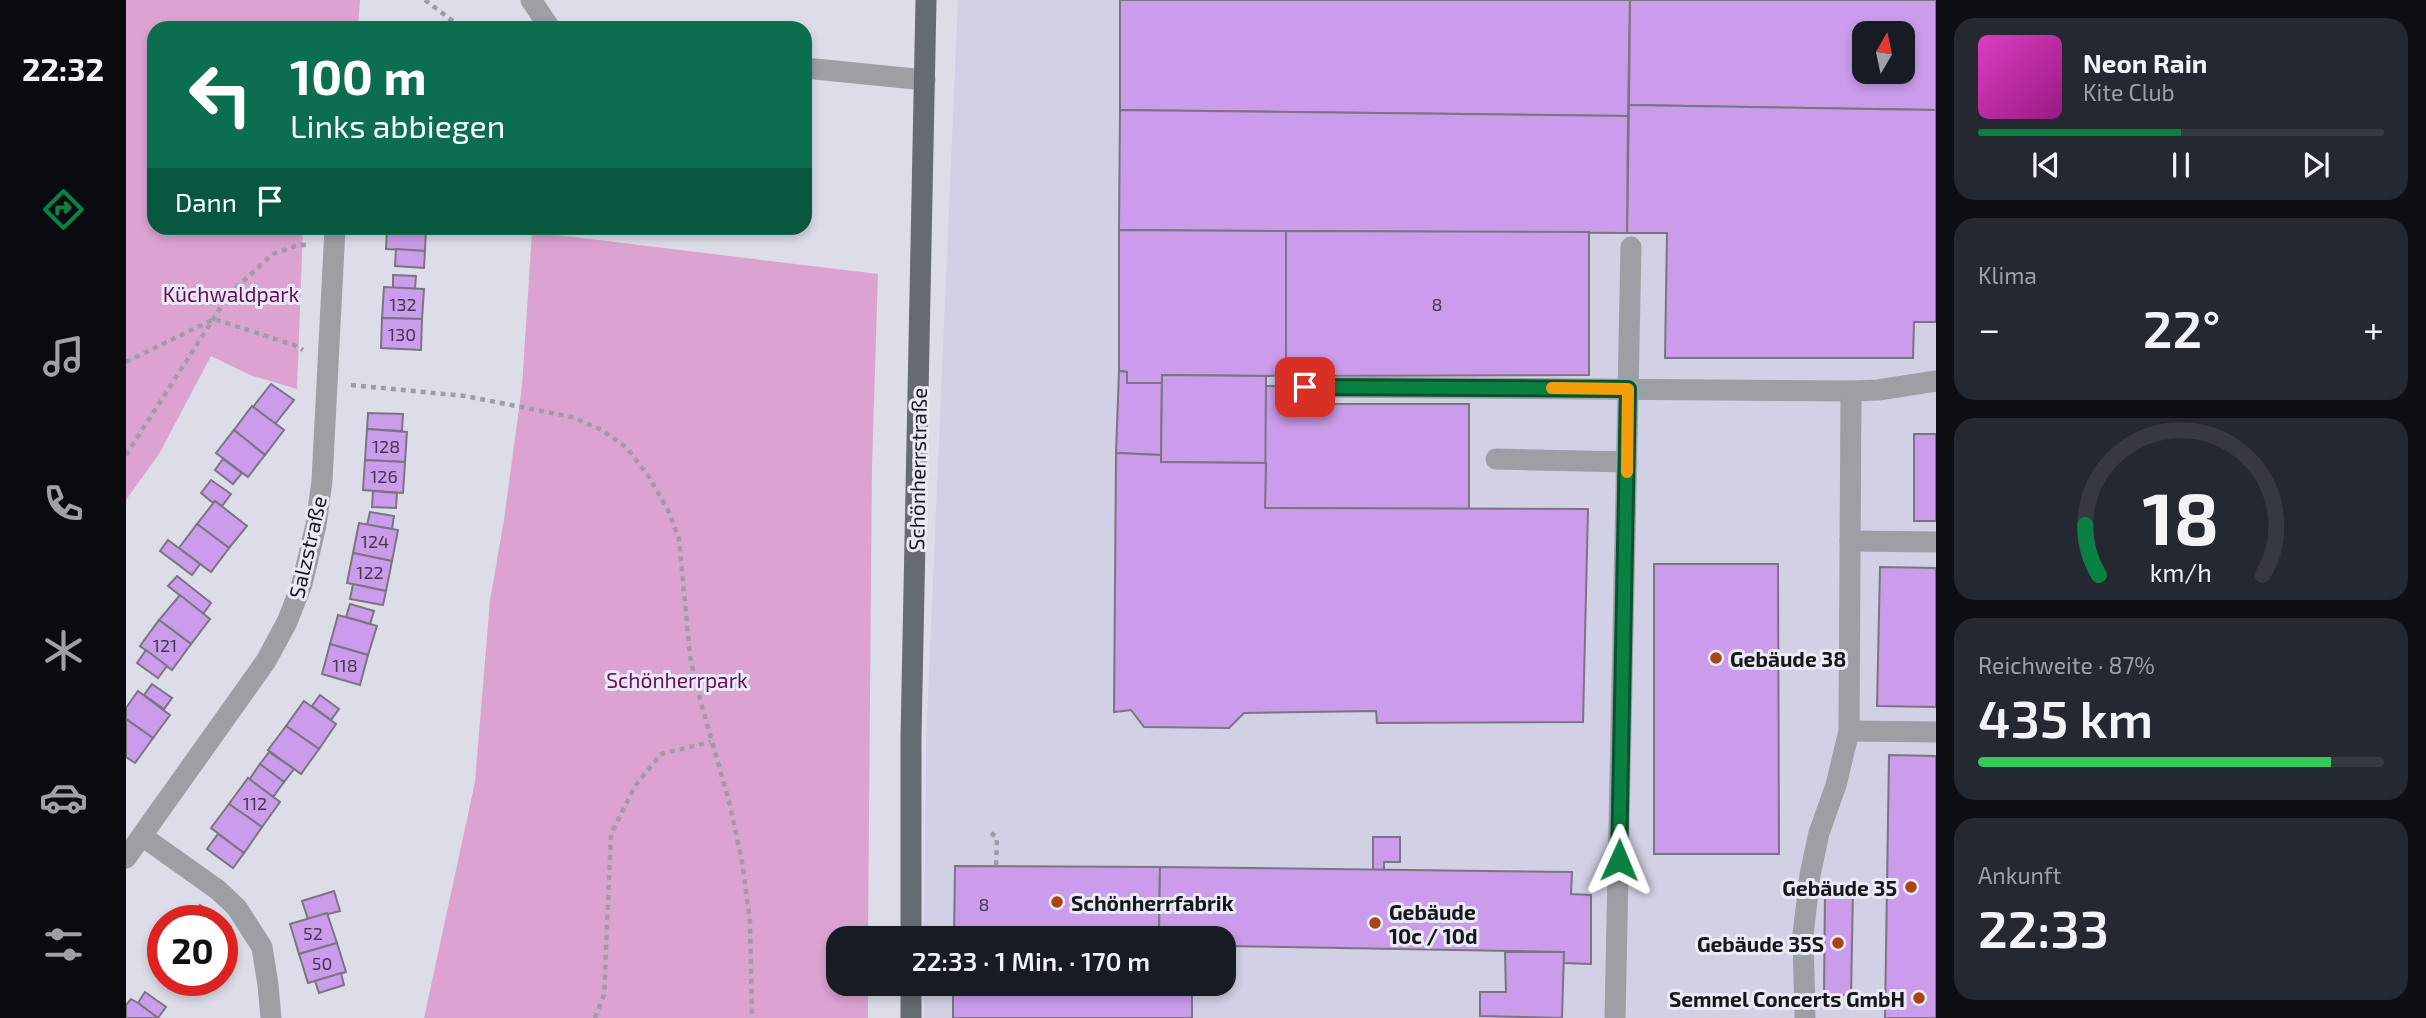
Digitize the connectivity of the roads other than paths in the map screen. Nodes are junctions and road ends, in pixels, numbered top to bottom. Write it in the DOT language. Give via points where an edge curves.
graph roads {
  1 [pos="531,0"];
  2 [pos="926,0"];
  3 [pos="545,21"];
  4 [pos="812,69"];
  5 [pos="925,80"];
  6 [pos="335,236"];
  7 [pos="1631,247"];
  8 [pos="1936,381"];
  9 [pos="1305,387"];
  10 [pos="1628,389"];
  11 [pos="1851,391"];
  12 [pos="1496,459"];
  13 [pos="1627,462"];
  14 [pos="1850,541"];
  15 [pos="1936,542"];
  16 [pos="1849,731"];
  17 [pos="1936,732"];
  18 [pos="142,836"];
  19 [pos="126,858"];
  20 [pos="911,926"];
  21 [pos="911,996"];
  22 [pos="271,1018"];
  23 [pos="911,1018"];
  24 [pos="1615,1018"];
  25 [pos="1805,1018"];
  1 -- 3 [label="street"];
  2 -- 5 [label="main road, Schönherrstraße"];
  4 -- 5 [label="street"];
  5 -- 20 [label="main road, Schönherrstraße"];
  6 -- 18 [label="street, Salzstraße" via="322,481 302,584 266,661"];
  7 -- 10 [label="street"];
  8 -- 11 [label="street"];
  9 -- 10 [label="street"];
  10 -- 11 [label="street"];
  10 -- 13 [label="street"];
  11 -- 14 [label="street"];
  12 -- 13 [label="street"];
  13 -- 24 [label="street"];
  14 -- 15 [label="street"];
  14 -- 16 [label="street"];
  16 -- 17 [label="street"];
  16 -- 25 [label="street" via="1810,874 1803,935"];
  18 -- 19 [label="street, Salzstraße"];
  18 -- 22 [label="street" via="237,908 262,947"];
  21 -- 23 [label="main road"];
}
